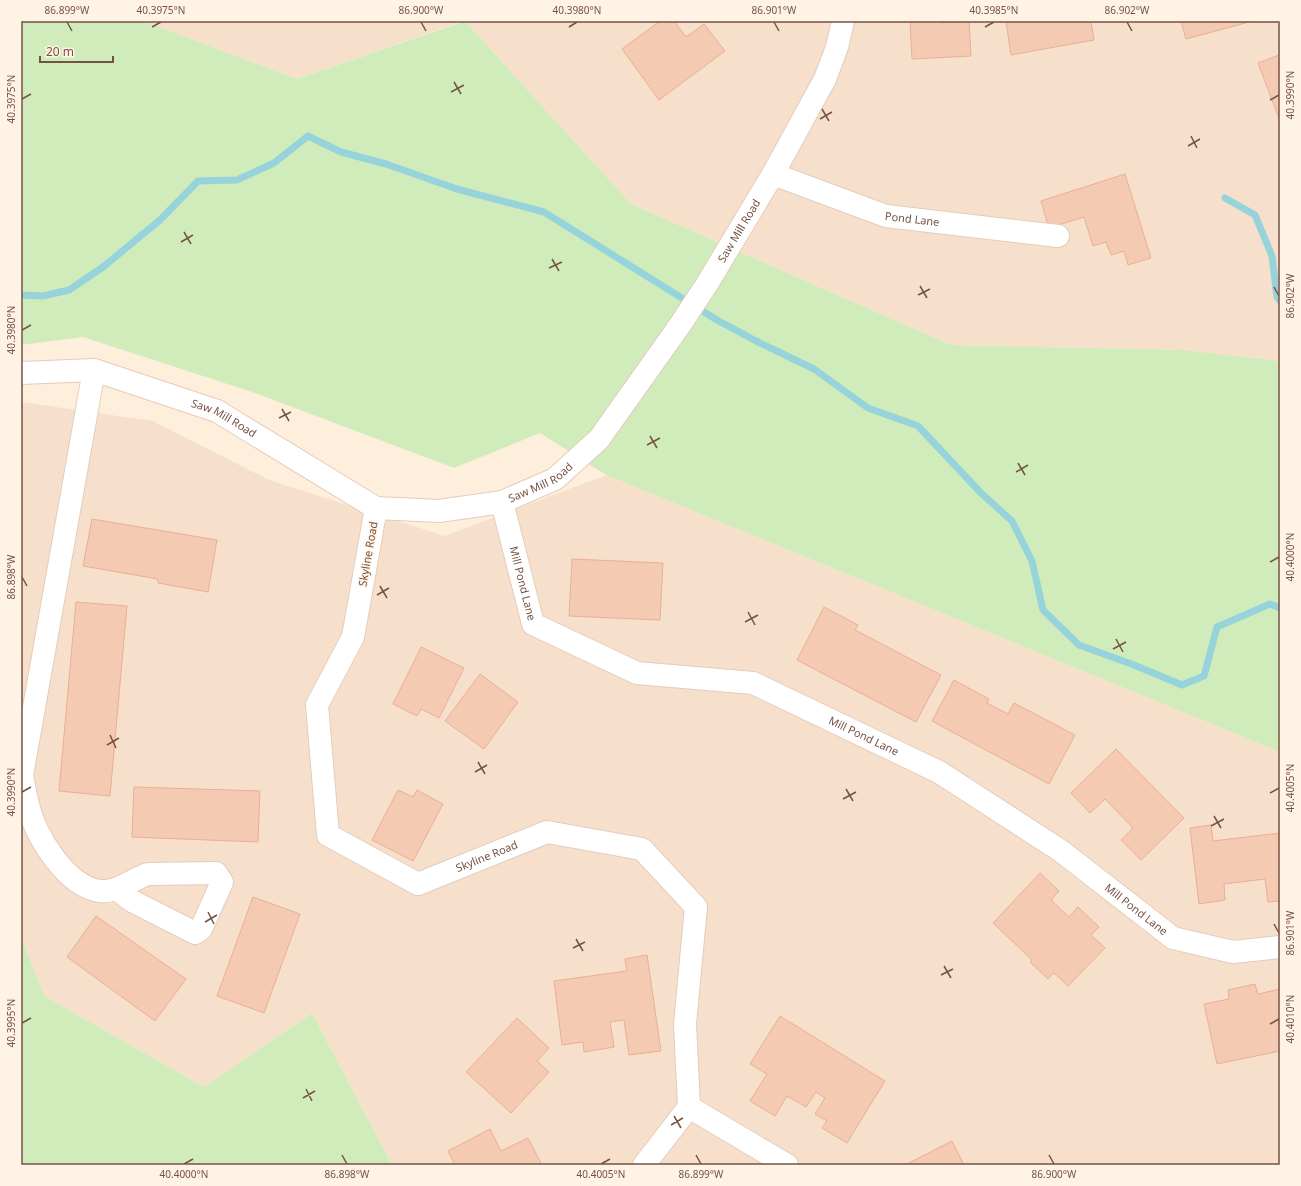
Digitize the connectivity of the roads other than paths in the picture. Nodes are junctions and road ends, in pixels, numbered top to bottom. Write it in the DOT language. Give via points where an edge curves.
graph roads {
  1 [pos="843,21"];
  2 [pos="773,174"];
  3 [pos="1058,236"];
  4 [pos="94,370"];
  5 [pos="21,373"];
  6 [pos="502,502"];
  7 [pos="376,508"];
  8 [pos="116,890"];
  9 [pos="1280,946"];
  10 [pos="689,1107"];
  11 [pos="644,1165"];
  12 [pos="787,1165"];
  1 -- 2 [label="street, Saw Mill Road" via="825,79"];
  2 -- 3 [label="street, Pond Lane" via="886,216"];
  2 -- 6 [label="street, Saw Mill Road" via="707,284 599,439 555,478"];
  4 -- 5 [label="street, Saw Mill Road"];
  4 -- 7 [label="street, Saw Mill Road" via="217,411"];
  4 -- 8 [label="street" via="22,775 29,809 43,842 64,871 88,887 99,891"];
  6 -- 7 [label="street, Saw Mill Road" via="439,511"];
  6 -- 9 [label="street, Mill Pond Lane" via="533,624 637,673 753,683 940,772 1061,851 1173,938 1233,952"];
  7 -- 10 [label="street, Skyline Road" via="353,637 317,705 328,835 418,884 547,832 642,849 696,907 685,1024"];
  10 -- 11 [label="street"];
  10 -- 12 [label="street"];
}
